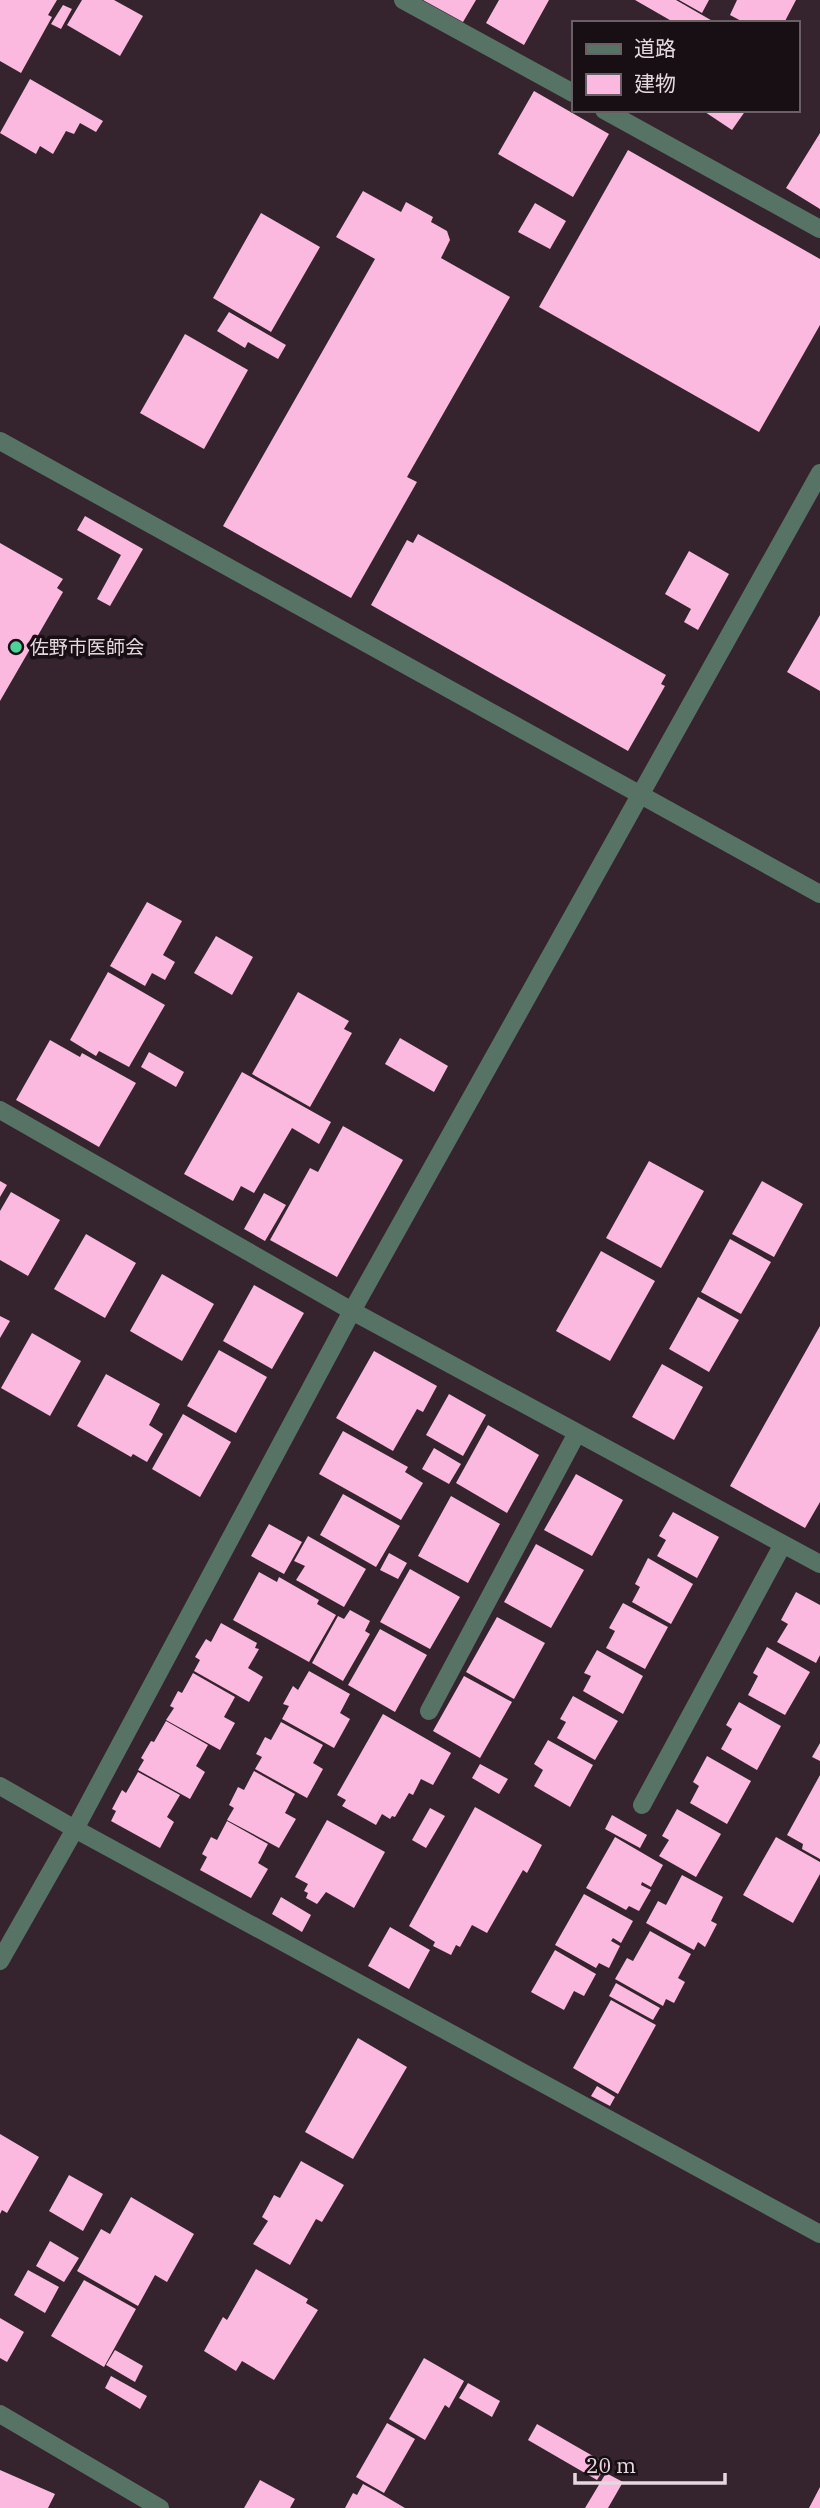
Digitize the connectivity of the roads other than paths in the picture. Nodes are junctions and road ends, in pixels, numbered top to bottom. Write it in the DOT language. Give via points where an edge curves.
graph roads {
  1 [pos="403,0"];
  2 [pos="572,92"];
  3 [pos="608,112"];
  4 [pos="820,229"];
  5 [pos="0,441"];
  6 [pos="820,474"];
  7 [pos="638,796"];
  8 [pos="820,894"];
  9 [pos="0,1110"];
  10 [pos="352,1311"];
  11 [pos="578,1433"];
  12 [pos="783,1544"];
  13 [pos="820,1564"];
  14 [pos="429,1711"];
  15 [pos="0,1786"];
  16 [pos="642,1805"];
  17 [pos="75,1829"];
  18 [pos="0,1961"];
  19 [pos="820,2234"];
  20 [pos="0,2414"];
  21 [pos="160,2508"];
  1 -- 2 [label="street"];
  3 -- 4 [label="street"];
  5 -- 7 [label="street"];
  6 -- 7 [label="street"];
  7 -- 8 [label="street"];
  7 -- 10 [label="street"];
  9 -- 10 [label="street"];
  10 -- 11 [label="street"];
  10 -- 17 [label="street"];
  11 -- 12 [label="street"];
  11 -- 14 [label="street"];
  12 -- 13 [label="street"];
  12 -- 16 [label="street"];
  15 -- 17 [label="street"];
  17 -- 18 [label="street"];
  17 -- 19 [label="street"];
  20 -- 21 [label="street"];
}
